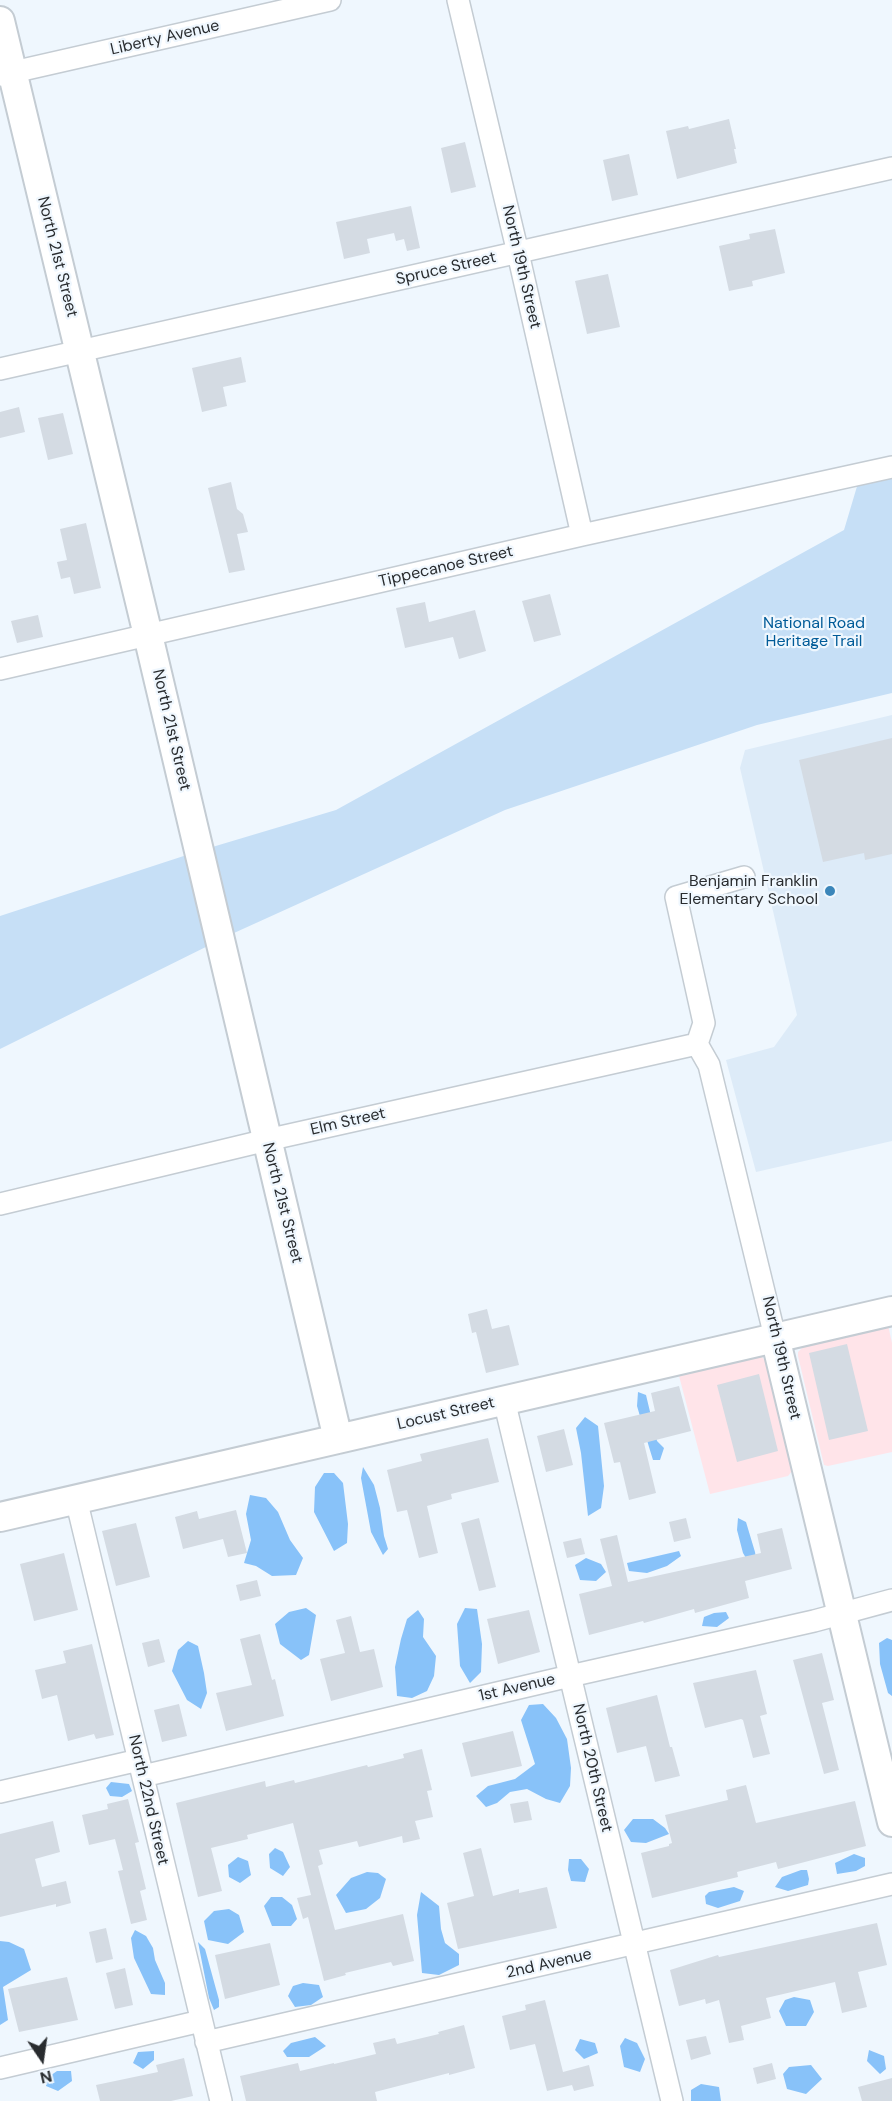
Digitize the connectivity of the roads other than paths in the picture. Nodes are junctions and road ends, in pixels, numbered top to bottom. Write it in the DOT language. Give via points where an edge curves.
graph roads {
  1 [pos="330,0"];
  2 [pos="458,0"];
  3 [pos="289,5"];
  4 [pos="0,21"];
  5 [pos="5,74"];
  6 [pos="892,168"];
  7 [pos="518,253"];
  8 [pos="80,350"];
  9 [pos="0,369"];
  10 [pos="892,466"];
  11 [pos="582,535"];
  12 [pos="148,635"];
  13 [pos="0,669"];
  14 [pos="744,877"];
  15 [pos="698,1044"];
  16 [pos="267,1140"];
  17 [pos="0,1204"];
  18 [pos="892,1311"];
  19 [pos="776,1337"];
  20 [pos="504,1400"];
  21 [pos="338,1439"];
  22 [pos="76,1499"];
  23 [pos="0,1517"];
  24 [pos="892,1600"];
  25 [pos="842,1613"];
  26 [pos="570,1676"];
  27 [pos="141,1768"];
  28 [pos="0,1792"];
  29 [pos="892,1822"];
  30 [pos="892,1884"];
  31 [pos="634,1944"];
  32 [pos="201,2021"];
  33 [pos="206,2042"];
  34 [pos="0,2068"];
  35 [pos="220,2101"];
  36 [pos="672,2101"];
  1 -- 3 [label="street, Liberty Avenue"];
  2 -- 7 [label="street, North 19th Street"];
  3 -- 5 [label="street, Liberty Avenue"];
  4 -- 5 [label="street, North 21st Street"];
  5 -- 8 [label="street, North 21st Street"];
  6 -- 7 [label="street, Spruce Street"];
  7 -- 8 [label="street, Spruce Street"];
  7 -- 11 [label="street, North 19th Street"];
  8 -- 9 [label="street, Spruce Street"];
  8 -- 12 [label="street, North 21st Street"];
  10 -- 11 [label="street, Tippecanoe Street"];
  11 -- 12 [label="street, Tippecanoe Street"];
  12 -- 13 [label="street, Tippecanoe Street"];
  12 -- 16 [label="street, North 21st Street"];
  14 -- 15 [label="street" via="676,897 704,1023"];
  15 -- 16 [label="street, Elm Street"];
  15 -- 19 [label="street, North 19th Street" via="709,1065"];
  16 -- 17 [label="street, Elm Street"];
  16 -- 21 [label="street, North 21st Street"];
  18 -- 19 [label="street, Locust Street"];
  19 -- 20 [label="street, Locust Street"];
  19 -- 25 [label="street, North 19th Street"];
  20 -- 21 [label="street, Locust Street"];
  20 -- 26 [label="street, North 20th Street"];
  21 -- 22 [label="street, Locust Street"];
  22 -- 23 [label="street, Locust Street"];
  22 -- 27 [label="street, North 22nd Street"];
  24 -- 25 [label="street, 1st Avenue"];
  25 -- 26 [label="street, 1st Avenue"];
  25 -- 29 [label="street, North 19th Street"];
  26 -- 27 [label="street, 1st Avenue"];
  26 -- 31 [label="street, North 20th Street"];
  27 -- 28 [label="street, 1st Avenue"];
  27 -- 32 [label="street, North 22nd Street"];
  30 -- 31 [label="street, 2nd Avenue"];
  31 -- 33 [label="street, 2nd Avenue"];
  31 -- 36 [label="street, North 20th Street"];
  32 -- 33 [label="street, North 22nd Street"];
  32 -- 34 [label="street"];
  33 -- 35 [label="street, North 22nd Street"];
}
